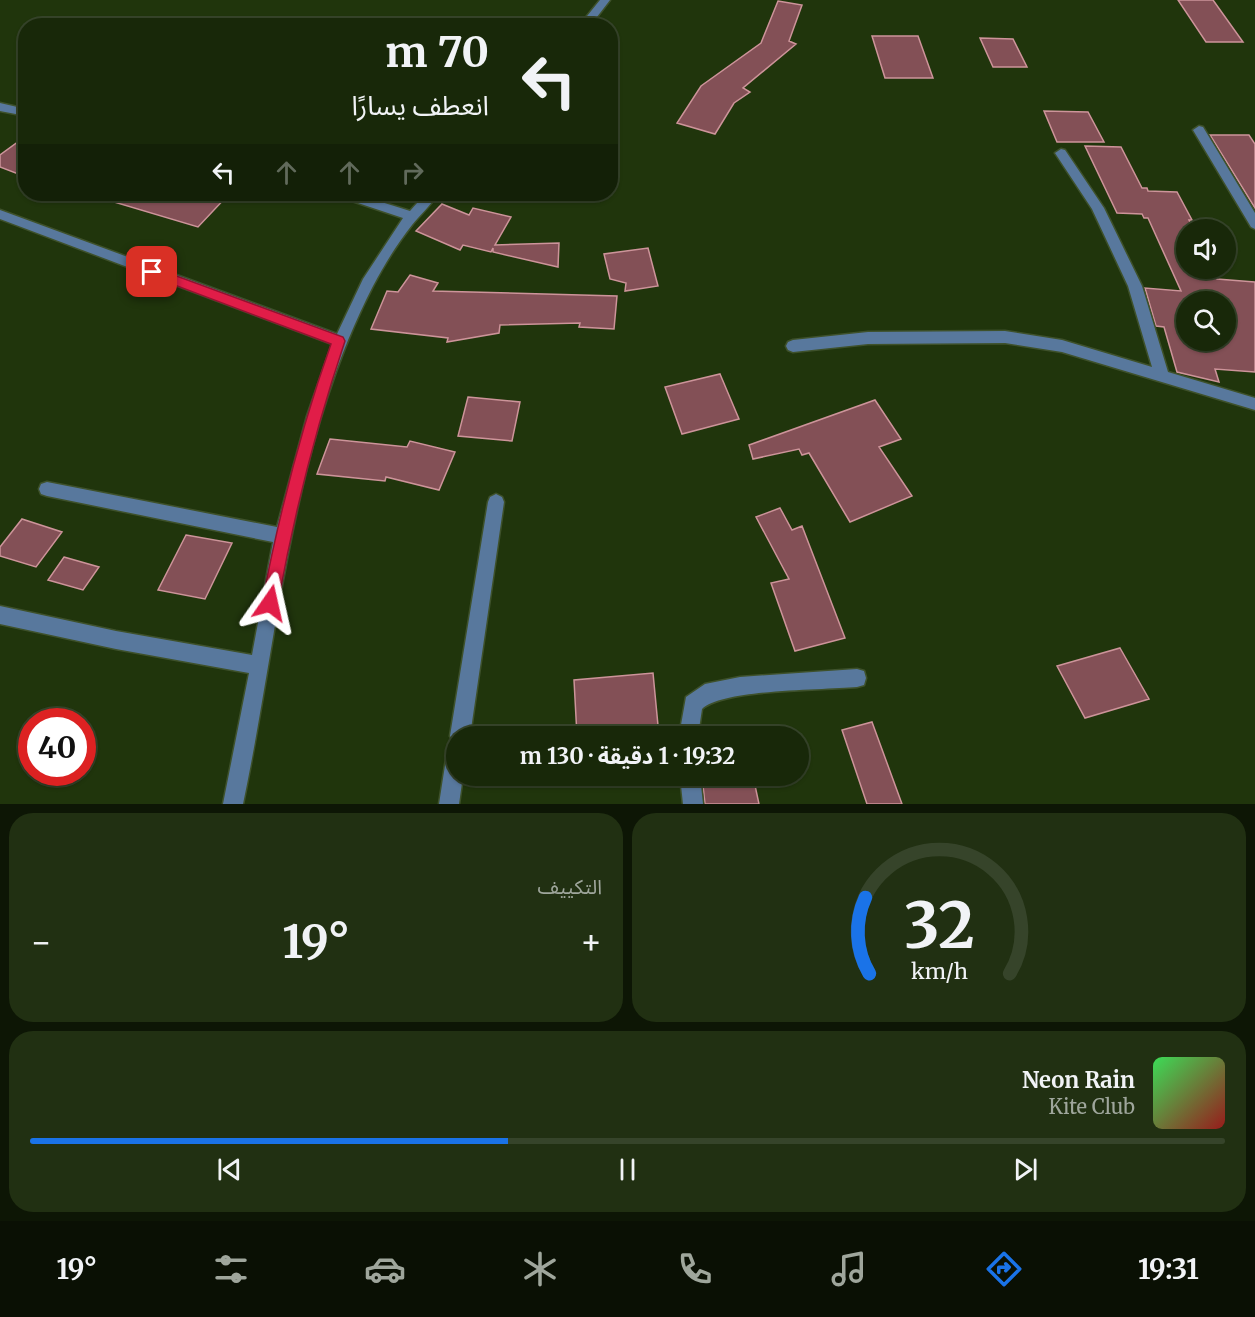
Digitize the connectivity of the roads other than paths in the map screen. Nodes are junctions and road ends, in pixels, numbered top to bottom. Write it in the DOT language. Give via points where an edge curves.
graph roads {
  1 [pos="605,0"];
  2 [pos="590,18"];
  3 [pos="0,107"];
  4 [pos="18,111"];
  5 [pos="1199,130"];
  6 [pos="1060,153"];
  7 [pos="367,201"];
  8 [pos="425,201"];
  9 [pos="0,214"];
  10 [pos="410,216"];
  11 [pos="1255,224"];
  12 [pos="339,341"];
  13 [pos="793,346"];
  14 [pos="1163,378"];
  15 [pos="1255,404"];
  16 [pos="47,489"];
  17 [pos="496,502"];
  18 [pos="282,536"];
  19 [pos="0,615"];
  20 [pos="260,666"];
  21 [pos="857,678"];
  22 [pos="462,726"];
  23 [pos="690,726"];
  24 [pos="452,786"];
  25 [pos="691,786"];
  26 [pos="233,804"];
  27 [pos="449,804"];
  28 [pos="693,804"];
  1 -- 2 [label="street"];
  3 -- 4 [label="street"];
  5 -- 11 [label="street"];
  6 -- 14 [label="street" via="1098,208 1135,286"];
  7 -- 10 [label="street"];
  8 -- 10 [label="street"];
  9 -- 12 [label="street"];
  10 -- 12 [label="street" via="377,265"];
  12 -- 18 [label="street" via="320,393"];
  13 -- 14 [label="street" via="868,338 1005,337 1062,346"];
  14 -- 15 [label="street"];
  16 -- 18 [label="street"];
  17 -- 22 [label="street"];
  18 -- 20 [label="street"];
  19 -- 20 [label="street"];
  20 -- 26 [label="street"];
  21 -- 23 [label="street" via="705,693 693,704"];
  24 -- 27 [label="street"];
  25 -- 28 [label="street"];
}
